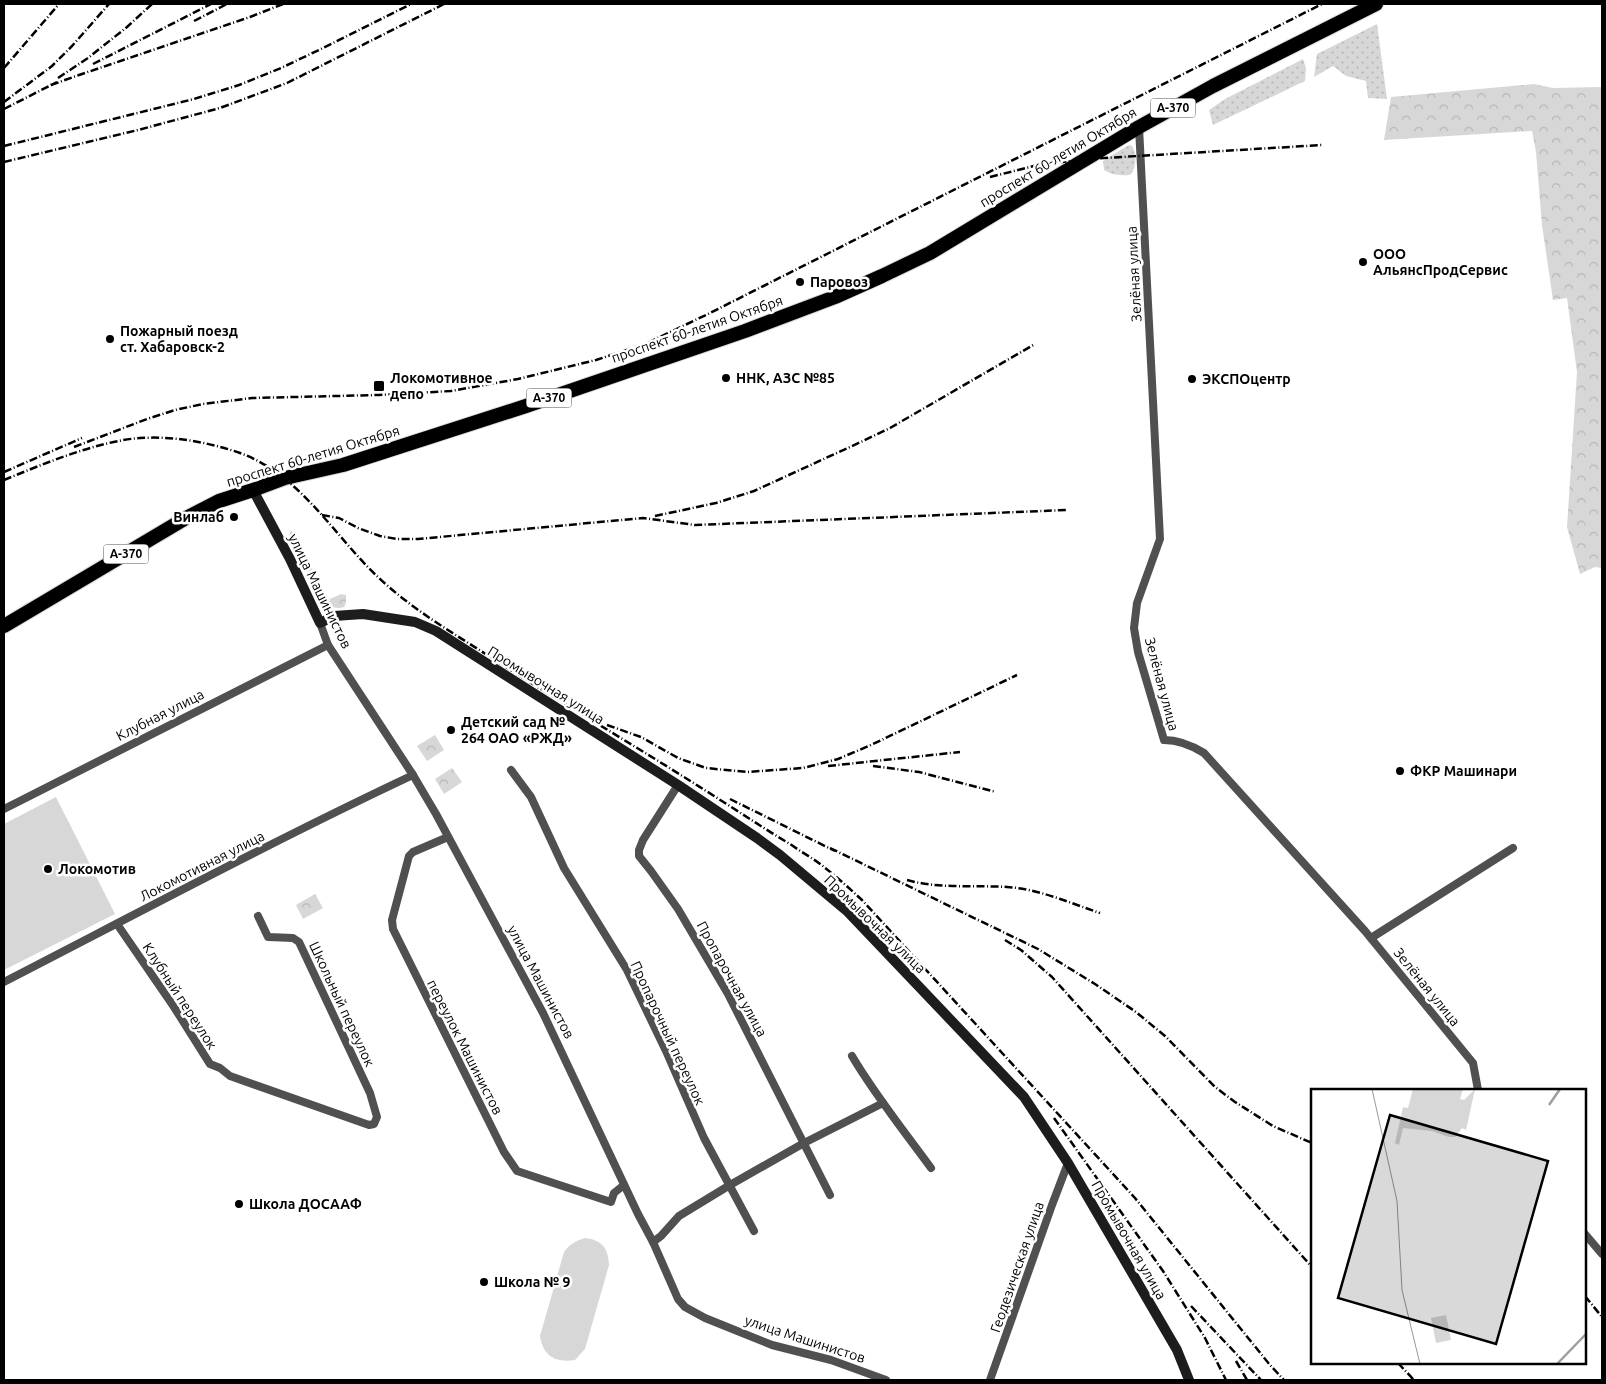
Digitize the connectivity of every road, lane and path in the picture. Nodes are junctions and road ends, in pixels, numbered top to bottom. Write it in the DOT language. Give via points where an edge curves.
graph roads {
  1 [pos="1376,4"];
  2 [pos="1138,127"];
  3 [pos="253,490"];
  4 [pos="320,623"];
  5 [pos="4,626"];
  6 [pos="328,645"];
  7 [pos="512,770"];
  8 [pos="413,776"];
  9 [pos="678,785"];
  10 [pos="4,809"];
  11 [pos="448,837"];
  12 [pos="1513,848"];
  13 [pos="258,916"];
  14 [pos="117,924"];
  15 [pos="1371,938"];
  16 [pos="4,982"];
  17 [pos="852,1056"];
  18 [pos="1478,1089"];
  19 [pos="883,1104"];
  20 [pos="369,1126"];
  21 [pos="804,1143"];
  22 [pos="1068,1163"];
  23 [pos="931,1168"];
  24 [pos="624,1185"];
  25 [pos="730,1185"];
  26 [pos="830,1195"];
  27 [pos="754,1230"];
  28 [pos="1586,1235"];
  29 [pos="653,1242"];
  30 [pos="1602,1254"];
  31 [pos="886,1380"];
  32 [pos="990,1380"];
  33 [pos="1189,1380"];
  1 -- 2 [label="highway, проспект 60-летия Октября / А-370"];
  2 -- 3 [label="highway, проспект 60-летия Октября / А-370" via="930,253 835,297 526,406"];
  2 -- 15 [label="street, Зелёная улица" via="1160,539 1138,602 1134,628 1138,652 1164,740 1174,740 1204,753"];
  3 -- 4 [label="street, улица Машинистов"];
  3 -- 5 [label="highway, проспект 60-летия Октября / А-370" via="219,501 186,518"];
  4 -- 6 [label="street, улица Машинистов"];
  4 -- 9 [label="street, Промывочная улица" via="334,616 363,614 415,622 436,631"];
  6 -- 8 [label="street, улица Машинистов"];
  6 -- 10 [label="street, Клубная улица"];
  7 -- 25 [label="street, Пропарочный переулок" via="531,797 564,868 627,970 704,1138"];
  8 -- 11 [label="street, улица Машинистов"];
  8 -- 14 [label="street, Локомотивная улица"];
  9 -- 21 [label="street, Пропарочная улица" via="643,840 639,856 678,910 728,994"];
  9 -- 22 [label="street, Промывочная улица" via="757,838 848,912 1024,1097"];
  11 -- 24 [label="street, улица Машинистов" via="543,1013"];
  11 -- 24 [label="street, переулок Машинистов" via="409,856 393,914 393,929 504,1152 517,1171 611,1202 614,1193"];
  12 -- 15 [label="street"];
  13 -- 20 [label="street, Школьный переулок" via="268,937 294,938 300,942 370,1093 377,1117"];
  14 -- 16 [label="street, Локомотивная улица"];
  14 -- 20 [label="street, Клубный переулок" via="210,1064 230,1076"];
  15 -- 18 [label="street, Зелёная улица" via="1473,1063"];
  17 -- 19 [label="street"];
  19 -- 21 [label="street"];
  19 -- 23 [label="street"];
  21 -- 25 [label="street"];
  21 -- 26 [label="street, Пропарочная улица"];
  22 -- 32 [label="street, Геодезическая улица"];
  22 -- 33 [label="street, Промывочная улица" via="1177,1350"];
  24 -- 29 [label="street, улица Машинистов"];
  25 -- 27 [label="street, Пропарочный переулок"];
  25 -- 29 [label="street" via="679,1216"];
  28 -- 30 [label="street"];
  29 -- 31 [label="street, улица Машинистов" via="678,1299 685,1307 772,1345 831,1360"];
}
